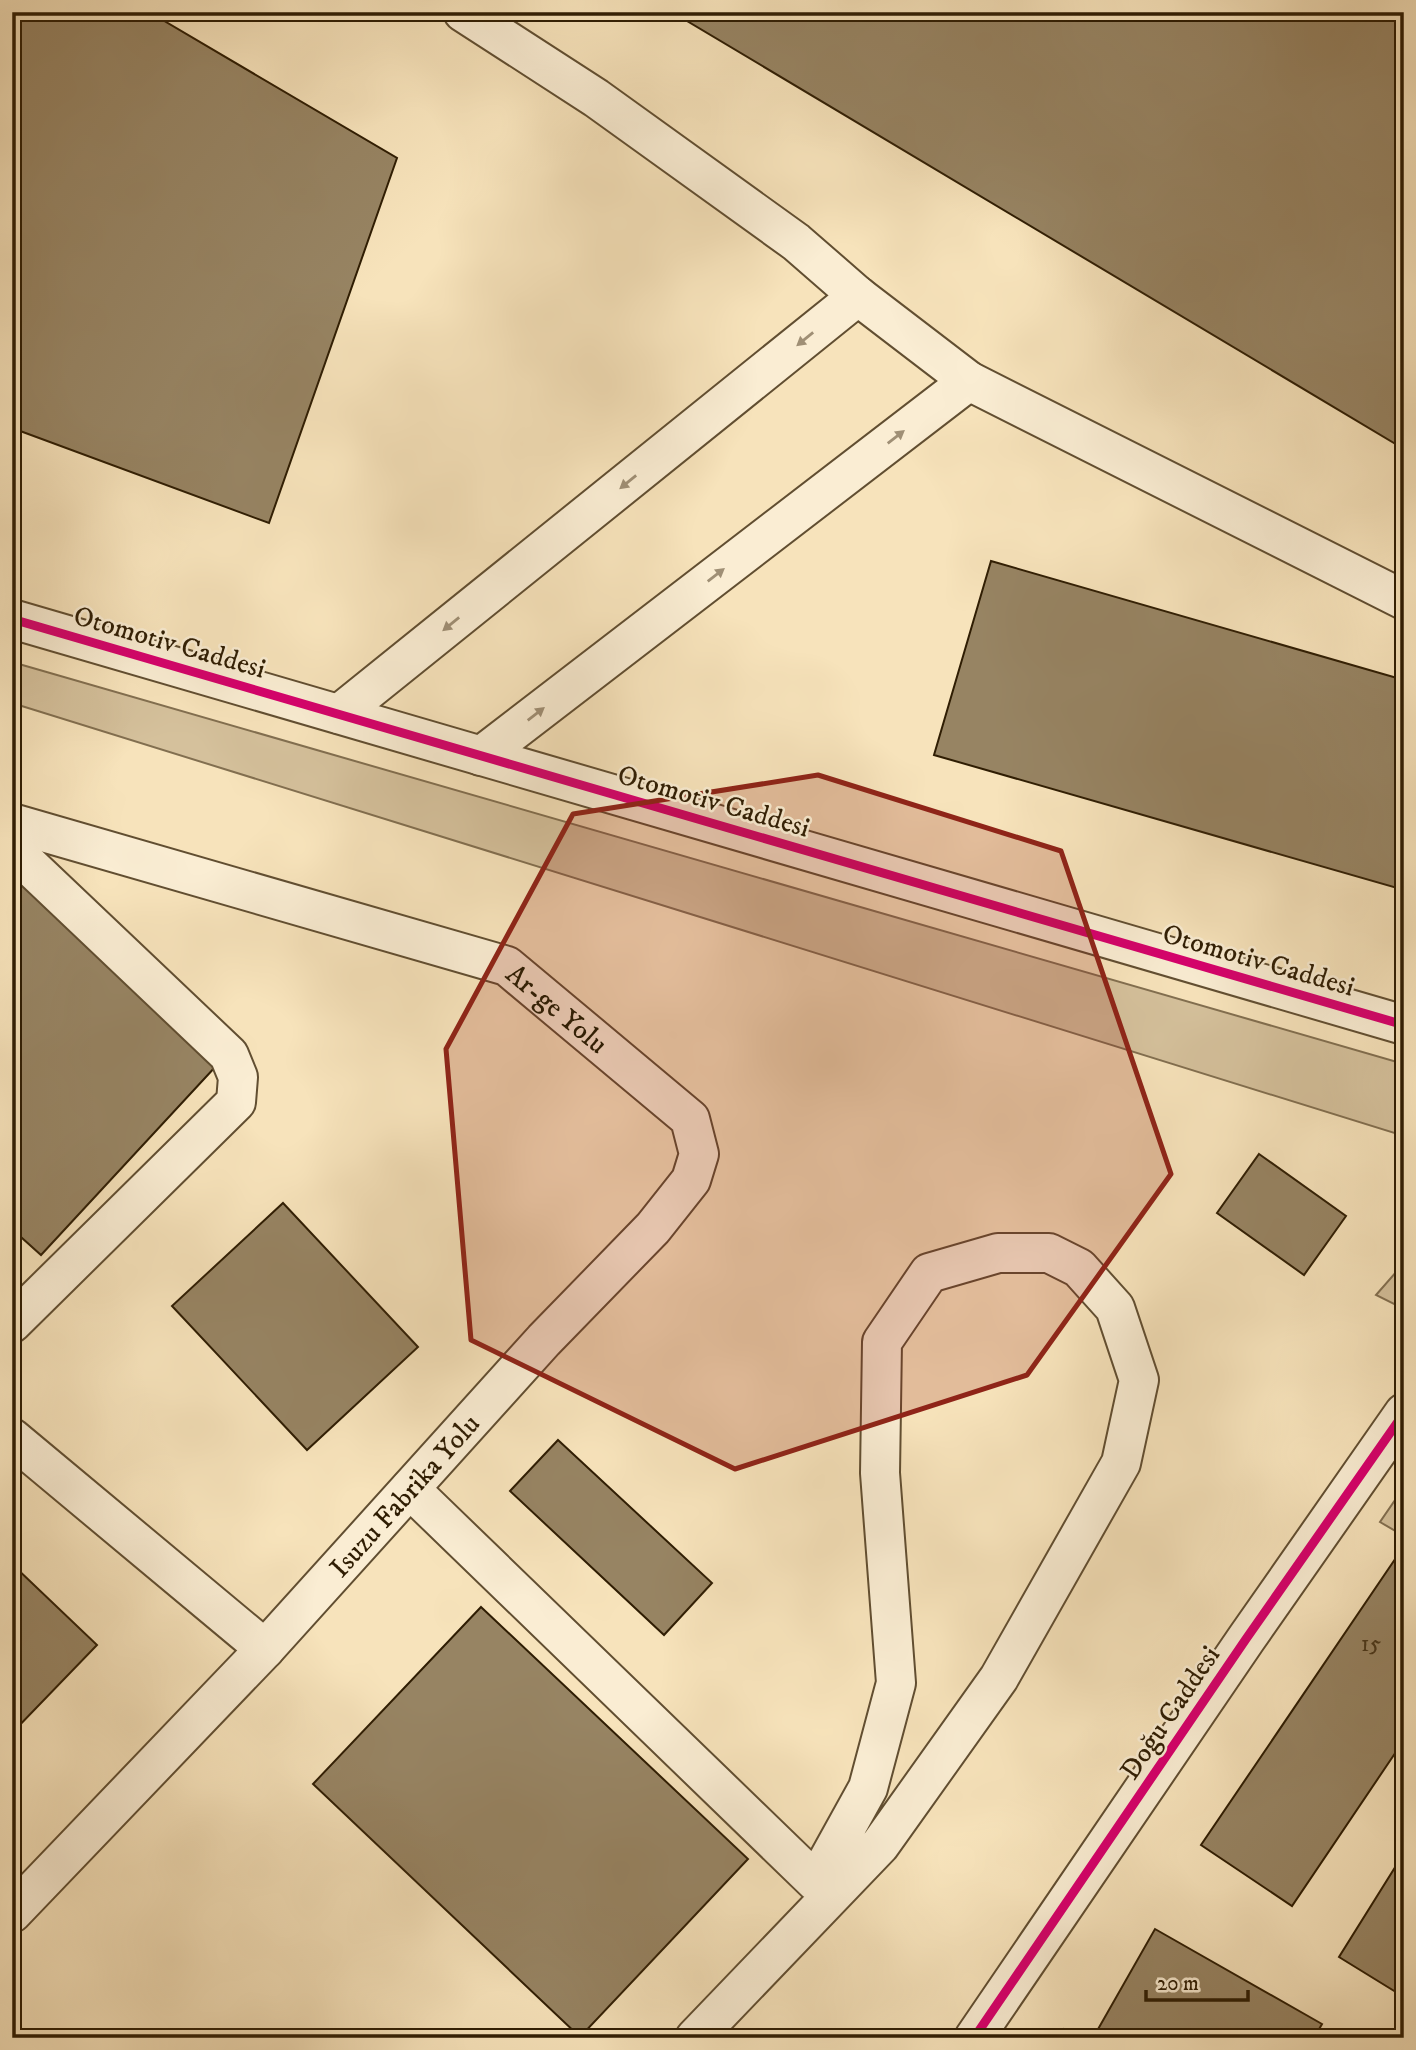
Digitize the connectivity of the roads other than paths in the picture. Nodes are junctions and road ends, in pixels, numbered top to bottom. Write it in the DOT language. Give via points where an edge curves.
graph roads {
  1 [pos="463,12"];
  2 [pos="859,296"];
  3 [pos="968,381"];
  4 [pos="1404,600"];
  5 [pos="12,619"];
  6 [pos="339,714"];
  7 [pos="481,756"];
  8 [pos="12,823"];
  9 [pos="12,849"];
  10 [pos="1404,1025"];
  11 [pos="12,1323"];
  12 [pos="544,1340"];
  13 [pos="1404,1413"];
  14 [pos="12,1438"];
  15 [pos="410,1489"];
  16 [pos="265,1649"];
  17 [pos="12,1913"];
  18 [pos="695,2038"];
  19 [pos="974,2038"];
  1 -- 2 [label="street" via="596,98 796,242"];
  2 -- 3 [label="street"];
  2 -- 6 [label="street, one-way"];
  3 -- 4 [label="street"];
  7 -- 3 [label="street, one-way"];
  5 -- 6 [label="street, Otomotiv Caddesi"];
  6 -- 7 [label="street, Otomotiv Caddesi"];
  7 -- 10 [label="street, Otomotiv Caddesi"];
  8 -- 12 [label="street, Ar-ge Yolu" via="507,966 690,1119 699,1153 691,1180 653,1228"];
  9 -- 11 [label="street" via="229,1055 238,1077 236,1102"];
  12 -- 15 [label="street, Isuzu Fabrika Yolu"];
  13 -- 19 [label="street, Doğu Caddesi"];
  14 -- 16 [label="street"];
  15 -- 16 [label="street, Isuzu Fabrika Yolu"];
  15 -- 18 [label="street" via="816,1882 868,1788 896,1683 880,1472 883,1342 929,1273 998,1253 1049,1253 1079,1268 1115,1308 1139,1380 1121,1463 999,1678 880,1845"];
  16 -- 17 [label="street, Isuzu Fabrika Yolu"];
}
